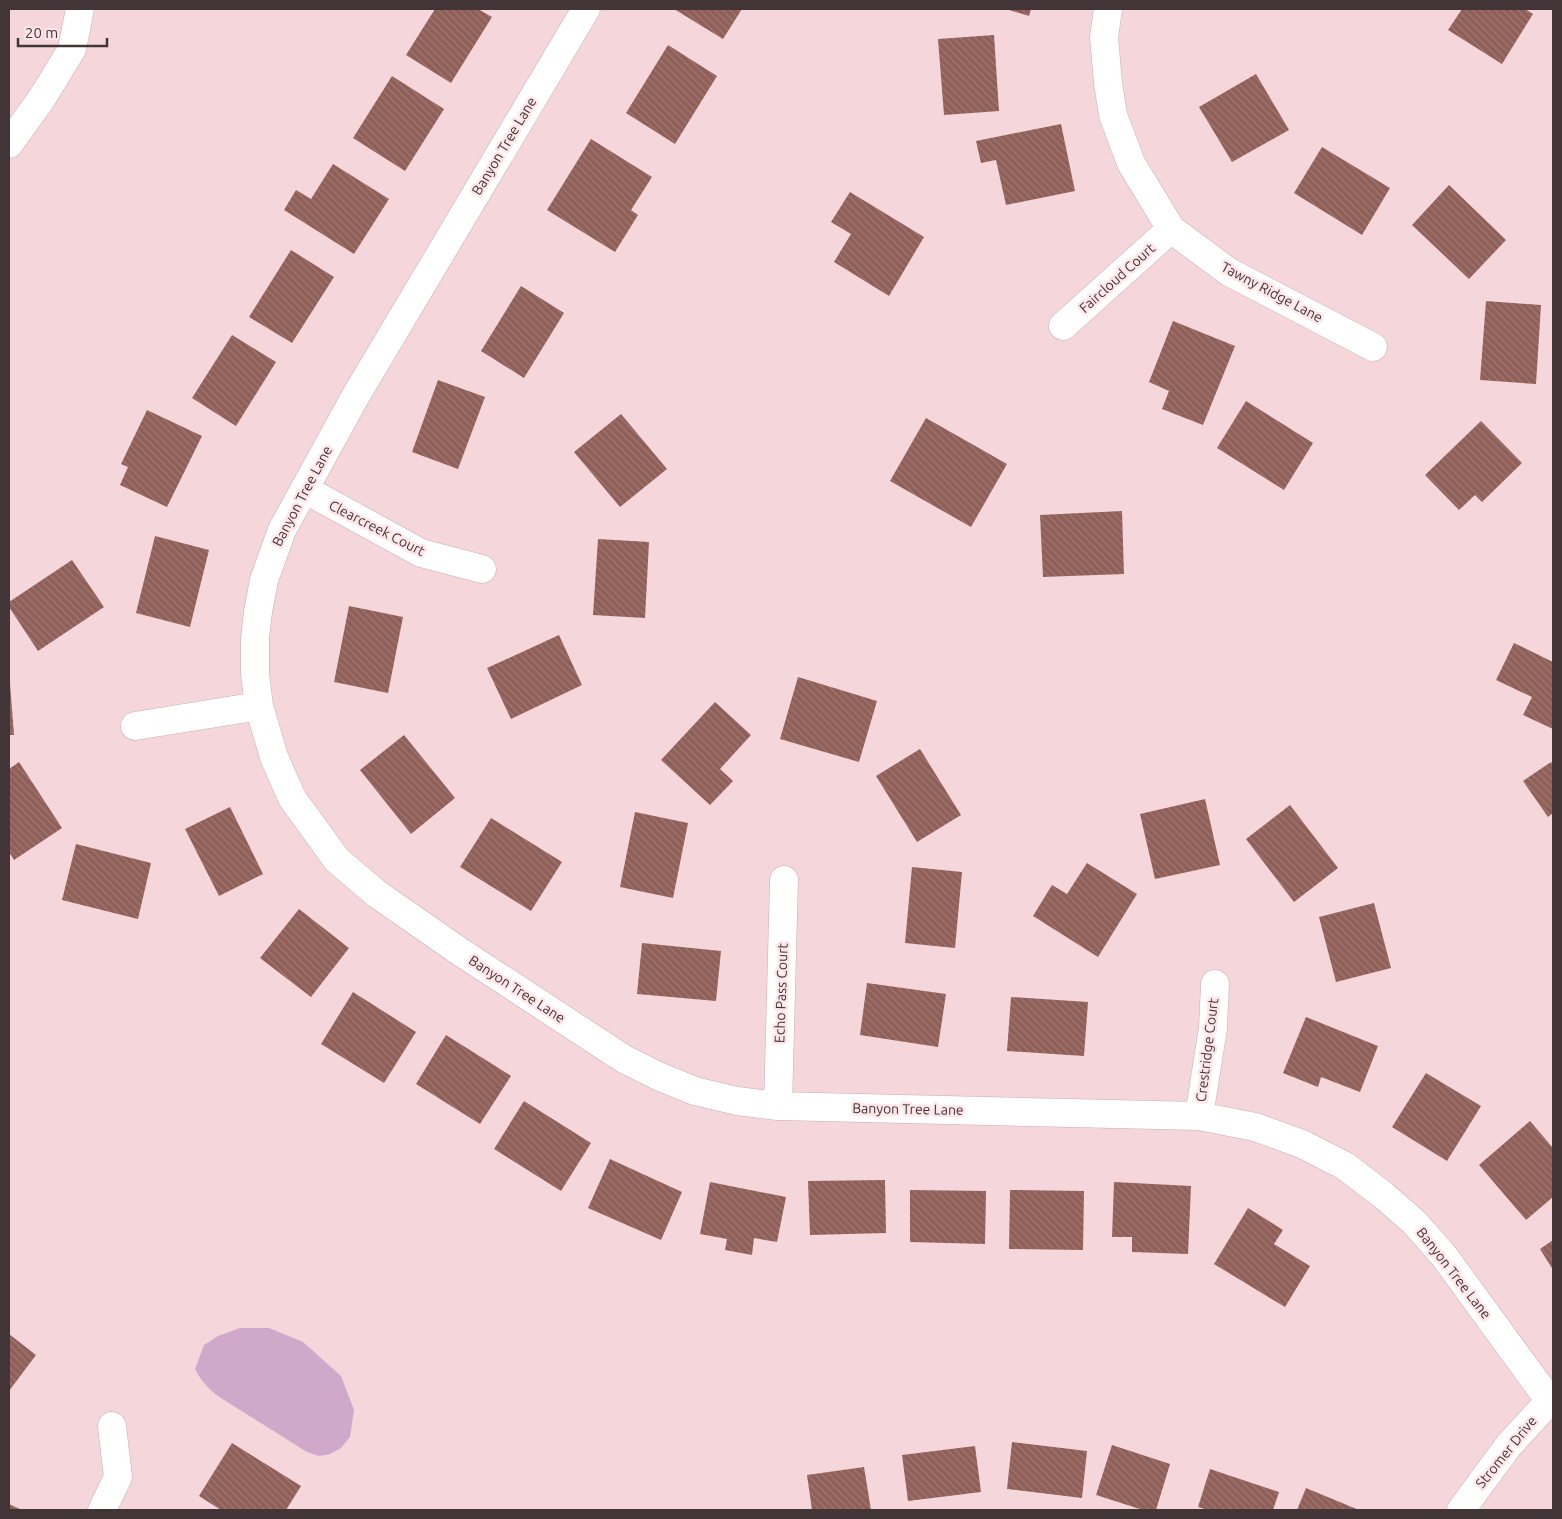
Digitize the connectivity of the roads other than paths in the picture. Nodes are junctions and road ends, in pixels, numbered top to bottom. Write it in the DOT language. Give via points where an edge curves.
graph roads {
  1 [pos="80,9"];
  2 [pos="586,9"];
  3 [pos="1108,9"];
  4 [pos="9,144"];
  5 [pos="1171,229"];
  6 [pos="1063,326"];
  7 [pos="1373,347"];
  8 [pos="304,489"];
  9 [pos="482,569"];
  10 [pos="259,706"];
  11 [pos="135,726"];
  12 [pos="784,880"];
  13 [pos="1215,984"];
  14 [pos="778,1106"];
  15 [pos="1198,1116"];
  16 [pos="1551,1399"];
  17 [pos="112,1426"];
  18 [pos="102,1510"];
  19 [pos="1461,1510"];
  1 -- 4 [label="street" via="72,49"];
  2 -- 8 [label="street, Banyon Tree Lane" via="355,397"];
  3 -- 5 [label="street, Tawny Ridge Lane" via="1104,37 1113,115 1131,162"];
  5 -- 6 [label="street, Faircloud Court"];
  5 -- 7 [label="street, Tawny Ridge Lane" via="1229,272"];
  8 -- 9 [label="street, Clearcreek Court" via="421,552"];
  8 -- 10 [label="street, Banyon Tree Lane" via="282,530 264,580 255,638"];
  10 -- 11 [label="street"];
  10 -- 14 [label="street, Banyon Tree Lane" via="274,757 292,798 337,860 377,894 624,1059 696,1091"];
  12 -- 14 [label="street, Echo Pass Court"];
  13 -- 15 [label="street, Crestridge Court" via="1213,1028"];
  14 -- 15 [label="street, Banyon Tree Lane"];
  15 -- 16 [label="street, Banyon Tree Lane" via="1255,1127 1302,1144 1345,1166 1383,1194 1444,1256"];
  16 -- 19 [label="street, Stromer Drive" via="1509,1445"];
  17 -- 18 [label="street" via="118,1477"];
}
